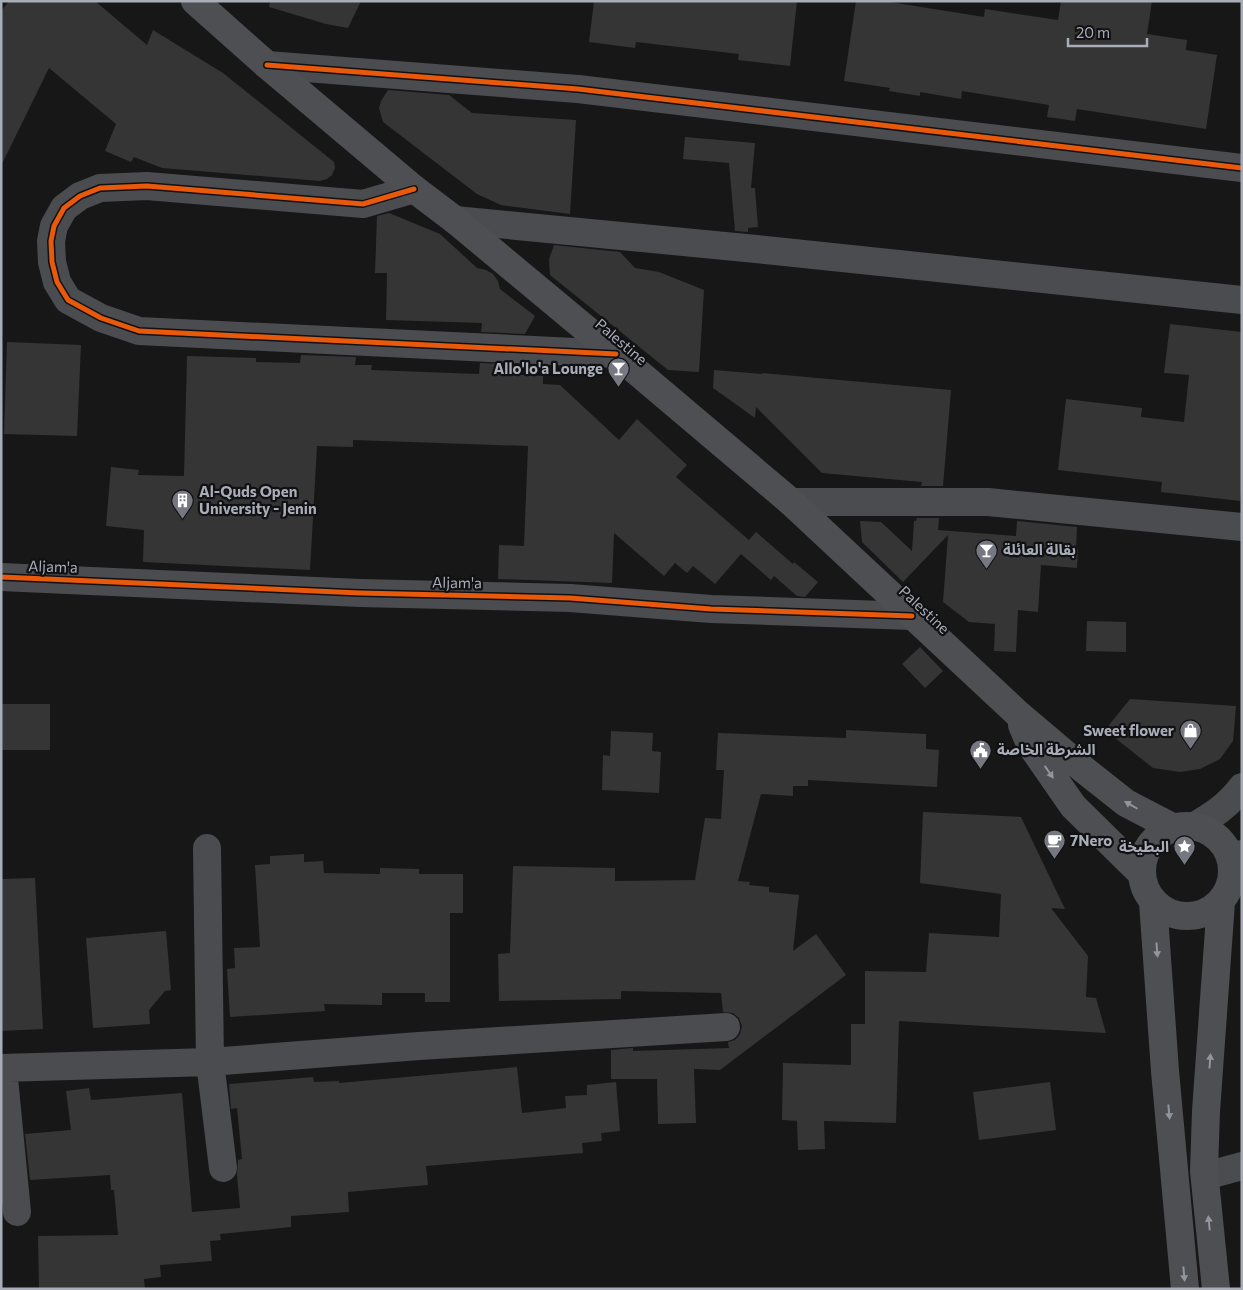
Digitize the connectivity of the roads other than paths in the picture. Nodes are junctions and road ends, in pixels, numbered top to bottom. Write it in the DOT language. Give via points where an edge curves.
graph roads {
  1 [pos="196,1"];
  2 [pos="267,65"];
  3 [pos="1242,168"];
  4 [pos="414,188"];
  5 [pos="454,220"];
  6 [pos="1242,300"];
  7 [pos="616,354"];
  8 [pos="791,502"];
  9 [pos="1242,527"];
  10 [pos="1,577"];
  11 [pos="912,616"];
  12 [pos="1018,714"];
  13 [pos="1242,787"];
  14 [pos="1184,828"];
  15 [pos="207,848"];
  16 [pos="1237,864"];
  17 [pos="1142,874"];
  18 [pos="1153,902"];
  19 [pos="1221,902"];
  20 [pos="726,1027"];
  21 [pos="210,1062"];
  22 [pos="2,1068"];
  23 [pos="1242,1166"];
  24 [pos="223,1168"];
  25 [pos="1205,1176"];
  26 [pos="17,1212"];
  27 [pos="1185,1289"];
  28 [pos="1216,1289"];
  1 -- 2 [label="main road, Palestine"];
  2 -- 3 [label="street" via="578,89"];
  2 -- 4 [label="main road, Palestine"];
  4 -- 5 [label="main road, Palestine"];
  4 -- 7 [label="street" via="363,204 147,186 100,188 80,196 64,208 54,226 52,262 57,282 68,300 101,318 139,331"];
  5 -- 6 [label="street"];
  5 -- 7 [label="main road, Palestine"];
  7 -- 8 [label="main road, Palestine"];
  8 -- 9 [label="street" via="988,502"];
  8 -- 11 [label="main road, Palestine"];
  10 -- 11 [label="street, Aljam'a" via="360,593 570,598 712,609"];
  11 -- 12 [label="main road, Palestine"];
  14 -- 12 [label="main road, Palestine, one-way" via="1126,803"];
  12 -- 17 [label="main road, one-way" via="1030,744 1073,806"];
  13 -- 14 [label="street" via="1219,812"];
  14 -- 16 [label="main road" via="1203,829 1215,836 1231,861"];
  14 -- 17 [label="main road" via="1161,835 1150,845"];
  15 -- 21 [label="street"];
  16 -- 19 [label="main road"];
  17 -- 18 [label="main road"];
  18 -- 19 [label="main road" via="1180,916 1209,911"];
  18 -- 27 [label="main road, one-way"];
  25 -- 19 [label="main road, one-way" via="1206,1110"];
  20 -- 21 [label="street"];
  21 -- 22 [label="street"];
  21 -- 24 [label="street"];
  22 -- 26 [label="street"];
  23 -- 25 [label="street"];
  28 -- 25 [label="main road, one-way"];
}
